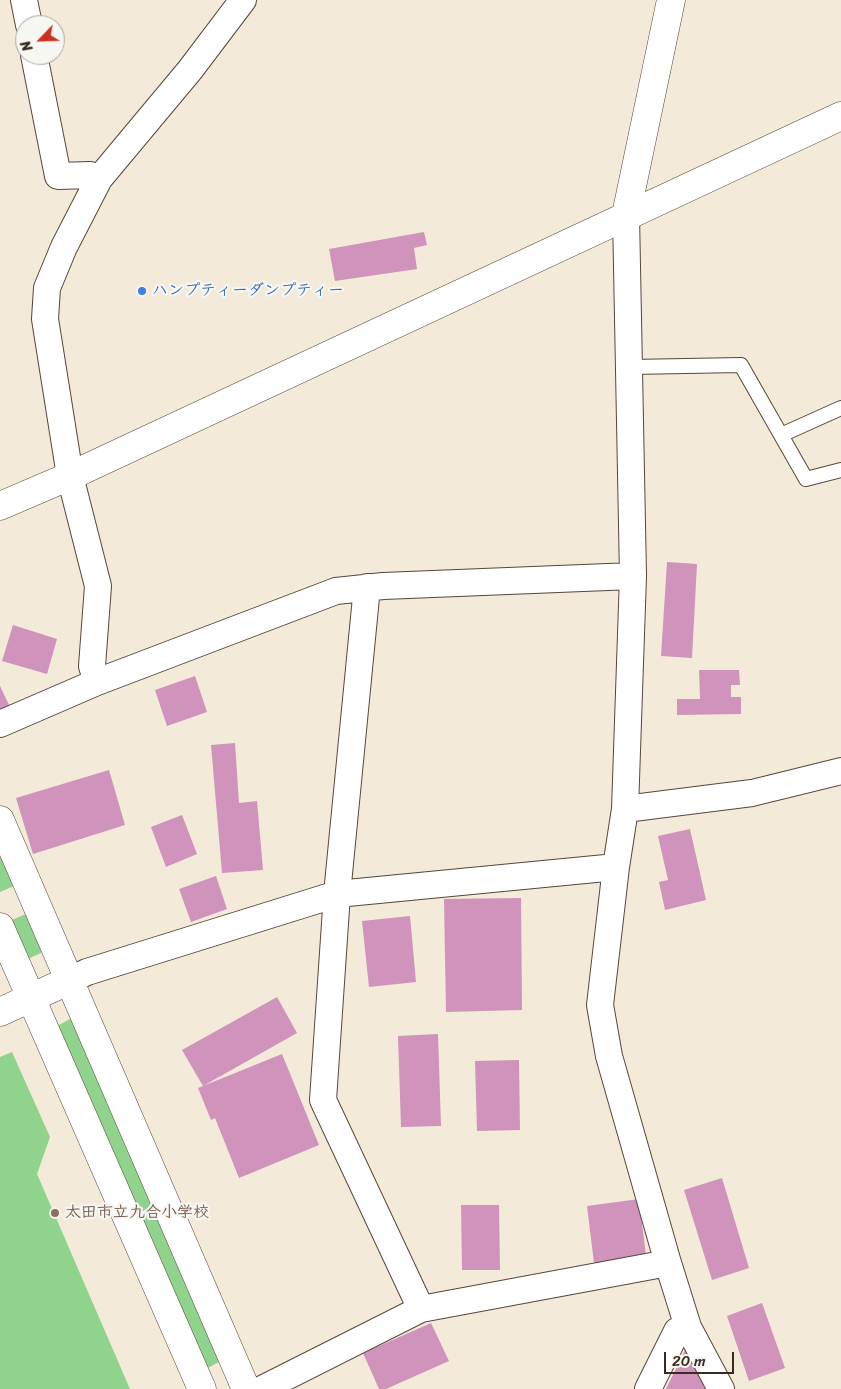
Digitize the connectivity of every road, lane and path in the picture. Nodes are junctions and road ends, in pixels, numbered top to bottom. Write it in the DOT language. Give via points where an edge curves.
graph roads {
  1 [pos="24,0"];
  2 [pos="243,0"];
  3 [pos="671,0"];
  4 [pos="26,15"];
  5 [pos="36,65"];
  6 [pos="841,116"];
  7 [pos="99,179"];
  8 [pos="626,215"];
  9 [pos="630,366"];
  10 [pos="841,408"];
  11 [pos="781,435"];
  12 [pos="841,470"];
  13 [pos="70,476"];
  14 [pos="0,506"];
  15 [pos="633,576"];
  16 [pos="367,587"];
  17 [pos="97,682"];
  18 [pos="0,724"];
  19 [pos="841,771"];
  20 [pos="625,809"];
  21 [pos="0,820"];
  22 [pos="616,867"];
  23 [pos="337,894"];
  24 [pos="0,928"];
  25 [pos="70,980"];
  26 [pos="31,998"];
  27 [pos="0,1012"];
  28 [pos="668,1263"];
  29 [pos="421,1309"];
  30 [pos="688,1327"];
  31 [pos="202,1389"];
  32 [pos="246,1389"];
  33 [pos="262,1389"];
  34 [pos="648,1389"];
  35 [pos="721,1389"];
  1 -- 4 [label="street"];
  2 -- 7 [label="street" via="190,70"];
  3 -- 8 [label="street"];
  5 -- 7 [label="street" via="58,176 90,175"];
  6 -- 8 [label="street"];
  7 -- 13 [label="street" via="47,288 45,319"];
  8 -- 9 [label="street"];
  8 -- 13 [label="street"];
  9 -- 11 [label="lane" via="741,366"];
  9 -- 15 [label="street"];
  10 -- 11 [label="lane"];
  11 -- 12 [label="lane" via="806,480"];
  13 -- 14 [label="street"];
  13 -- 17 [label="street" via="98,586 92,666"];
  15 -- 16 [label="street"];
  15 -- 20 [label="street"];
  16 -- 17 [label="street" via="336,591"];
  16 -- 23 [label="street"];
  17 -- 18 [label="street"];
  19 -- 20 [label="street" via="752,793"];
  20 -- 22 [label="street"];
  21 -- 25 [label="street"];
  22 -- 23 [label="street"];
  22 -- 28 [label="street" via="600,1006 609,1056"];
  23 -- 25 [label="street"];
  23 -- 29 [label="street" via="323,1100"];
  24 -- 26 [label="street"];
  25 -- 26 [label="street"];
  25 -- 32 [label="street"];
  26 -- 27 [label="street"];
  26 -- 31 [label="street"];
  28 -- 29 [label="street"];
  28 -- 30 [label="street"];
  29 -- 33 [label="street"];
  30 -- 34 [label="street" via="677,1331"];
  30 -- 35 [label="street"];
}
